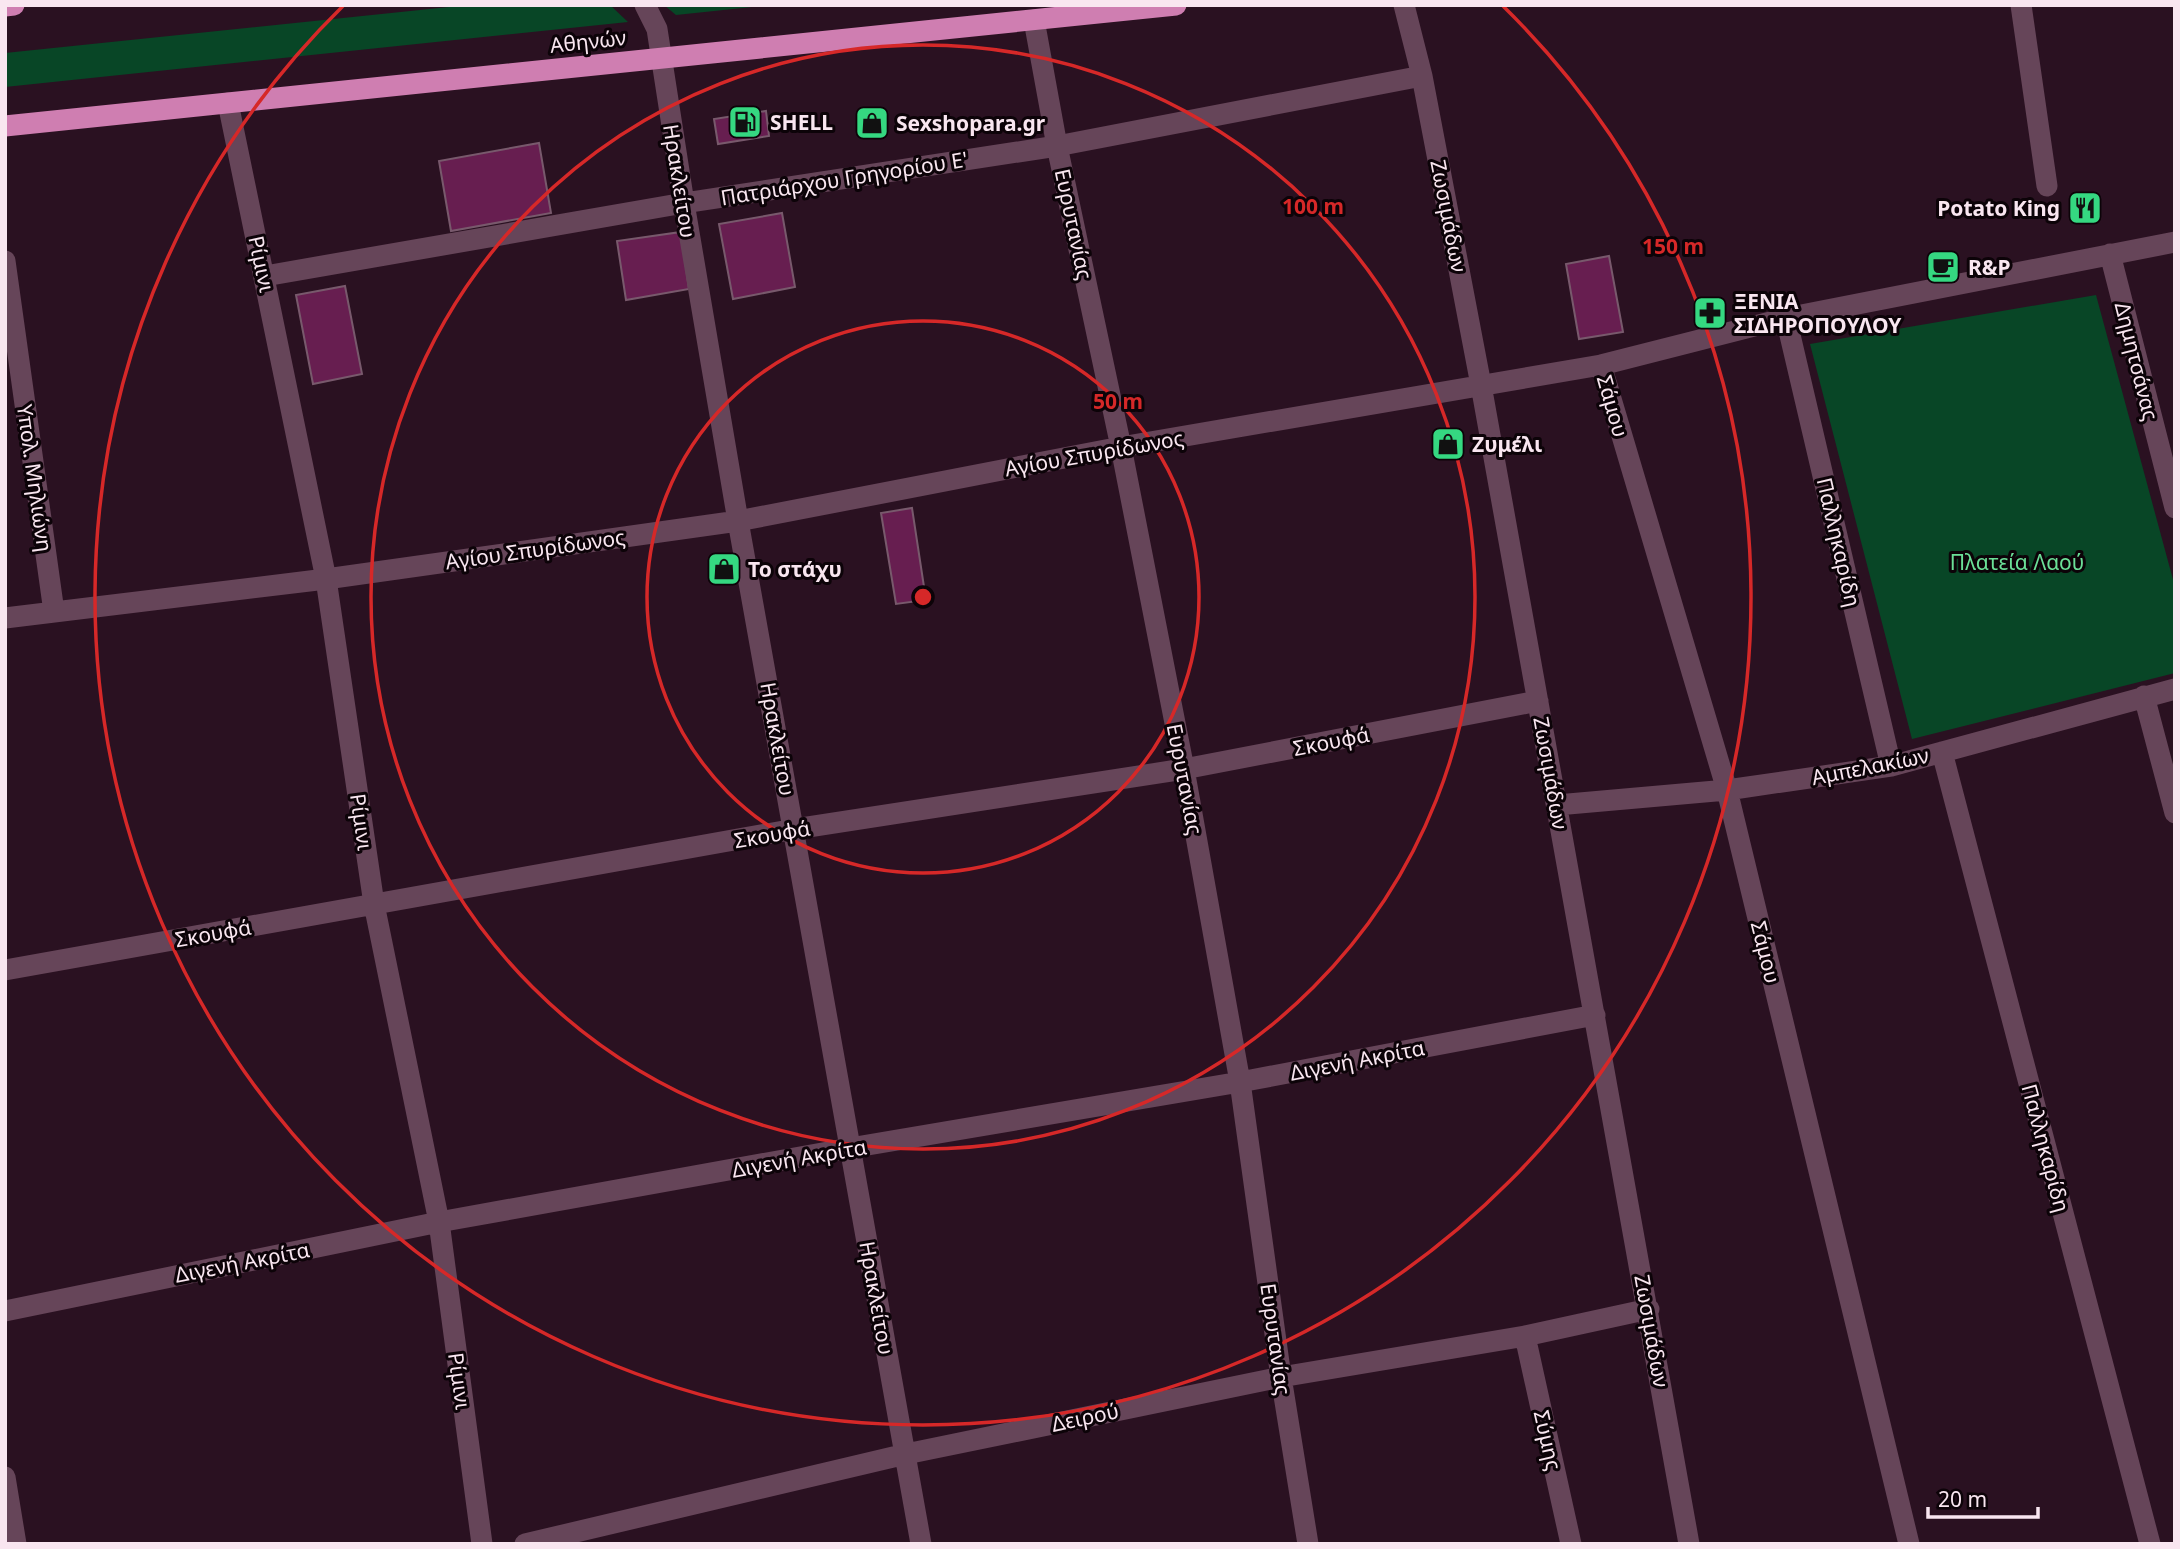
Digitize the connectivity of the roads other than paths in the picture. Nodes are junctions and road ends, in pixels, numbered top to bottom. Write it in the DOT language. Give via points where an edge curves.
graph roads {
  1 [pos="14,5"];
  2 [pos="645,5"];
  3 [pos="1176,5"];
  4 [pos="1404,5"];
  5 [pos="2021,5"];
  6 [pos="5,6"];
  7 [pos="1034,20"];
  8 [pos="661,58"];
  9 [pos="1422,76"];
  10 [pos="228,103"];
  11 [pos="5,126"];
  12 [pos="1057,146"];
  13 [pos="2047,186"];
  14 [pos="684,203"];
  15 [pos="2175,242"];
  16 [pos="2110,254"];
  17 [pos="5,261"];
  18 [pos="265,276"];
  19 [pos="1786,318"];
  20 [pos="1601,365"];
  21 [pos="1481,385"];
  22 [pos="1121,447"];
  23 [pos="2175,508"];
  24 [pos="738,521"];
  25 [pos="326,579"];
  26 [pos="54,612"];
  27 [pos="5,618"];
  28 [pos="2175,689"];
  29 [pos="2144,696"];
  30 [pos="1538,701"];
  31 [pos="1942,752"];
  32 [pos="1891,766"];
  33 [pos="1184,769"];
  34 [pos="1727,790"];
  35 [pos="1557,805"];
  36 [pos="2175,813"];
  37 [pos="794,829"];
  38 [pos="374,904"];
  39 [pos="5,970"];
  40 [pos="1595,1015"];
  41 [pos="1240,1082"];
  42 [pos="850,1148"];
  43 [pos="439,1222"];
  44 [pos="1649,1309"];
  45 [pos="5,1311"];
  46 [pos="1525,1336"];
  47 [pos="1281,1377"];
  48 [pos="906,1454"];
  49 [pos="5,1477"];
  50 [pos="16,1544"];
  51 [pos="482,1544"];
  52 [pos="525,1544"];
  53 [pos="921,1544"];
  54 [pos="1308,1544"];
  55 [pos="1572,1544"];
  56 [pos="1689,1544"];
  57 [pos="1909,1544"];
  58 [pos="2150,1544"];
  1 -- 6 [label="highway"];
  2 -- 8 [label="street, Ηρακλείτου" via="657,29"];
  3 -- 7 [label="highway, Αθηνών"];
  4 -- 9 [label="street, Ζωσιμάδων"];
  5 -- 13 [label="street"];
  7 -- 8 [label="highway, Αθηνών"];
  7 -- 12 [label="street, Ευρυτανίας"];
  8 -- 10 [label="highway, Αθηνών"];
  8 -- 14 [label="street, Ηρακλείτου"];
  9 -- 12 [label="street, Πατριάρχου Γρηγορίου Ε'"];
  9 -- 21 [label="street, Ζωσιμάδων"];
  10 -- 11 [label="highway, Αθηνών"];
  10 -- 18 [label="street, Ρίμινι"];
  12 -- 14 [label="street, Πατριάρχου Γρηγορίου Ε'"];
  12 -- 22 [label="street, Ευρυτανίας"];
  14 -- 18 [label="street, Πατριάρχου Γρηγορίου Ε'"];
  14 -- 24 [label="street, Ηρακλείτου"];
  15 -- 16 [label="street, Αγίου Σπυρίδωνος"];
  16 -- 19 [label="street, Αγίου Σπυρίδωνος"];
  16 -- 23 [label="street, Δημητσάνας"];
  17 -- 26 [label="street, Υπολ. Μηλιώνη"];
  18 -- 25 [label="street, Ρίμινι"];
  19 -- 20 [label="street, Αγίου Σπυρίδωνος"];
  19 -- 32 [label="street, Παλληκαρίδη"];
  20 -- 21 [label="street, Αγίου Σπυρίδωνος"];
  20 -- 34 [label="street, Σάμου"];
  21 -- 22 [label="street, Αγίου Σπυρίδωνος"];
  21 -- 30 [label="street, Ζωσιμάδων"];
  22 -- 24 [label="street, Αγίου Σπυρίδωνος"];
  22 -- 33 [label="street, Ευρυτανίας"];
  24 -- 25 [label="street, Αγίου Σπυρίδωνος"];
  24 -- 37 [label="street, Ηρακλείτου"];
  25 -- 26 [label="street, Αγίου Σπυρίδωνος"];
  25 -- 38 [label="street, Ρίμινι"];
  26 -- 27 [label="street, Αγίου Σπυρίδωνος"];
  28 -- 29 [label="street, Αμπελακίων"];
  29 -- 31 [label="street, Αμπελακίων"];
  29 -- 36 [label="street"];
  30 -- 33 [label="street, Σκουφά"];
  30 -- 35 [label="street, Ζωσιμάδων"];
  31 -- 32 [label="street, Αμπελακίων"];
  31 -- 58 [label="street, Παλληκαρίδη"];
  32 -- 34 [label="street, Αμπελακίων"];
  33 -- 37 [label="street, Σκουφά"];
  33 -- 41 [label="street, Ευρυτανίας"];
  34 -- 35 [label="street, Αμπελακίων"];
  34 -- 57 [label="street, Σάμου"];
  35 -- 40 [label="street, Ζωσιμάδων"];
  37 -- 38 [label="street, Σκουφά"];
  37 -- 42 [label="street, Ηρακλείτου"];
  38 -- 39 [label="street, Σκουφά"];
  38 -- 43 [label="street, Ρίμινι"];
  40 -- 41 [label="street, Διγενή Ακρίτα"];
  40 -- 44 [label="street, Ζωσιμάδων"];
  41 -- 42 [label="street, Διγενή Ακρίτα"];
  41 -- 47 [label="street, Ευρυτανίας"];
  42 -- 43 [label="street, Διγενή Ακρίτα"];
  42 -- 48 [label="street, Ηρακλείτου"];
  43 -- 45 [label="street, Διγενή Ακρίτα"];
  43 -- 51 [label="street, Ρίμινι"];
  44 -- 46 [label="street, Δειρού"];
  44 -- 56 [label="street, Ζωσιμάδων"];
  46 -- 47 [label="street, Δειρού"];
  46 -- 55 [label="street, Σύμης"];
  47 -- 48 [label="street, Δειρού"];
  47 -- 54 [label="street, Ευρυτανίας"];
  48 -- 52 [label="street, Δειρού"];
  48 -- 53 [label="street, Ηρακλείτου"];
  49 -- 50 [label="street"];
}
